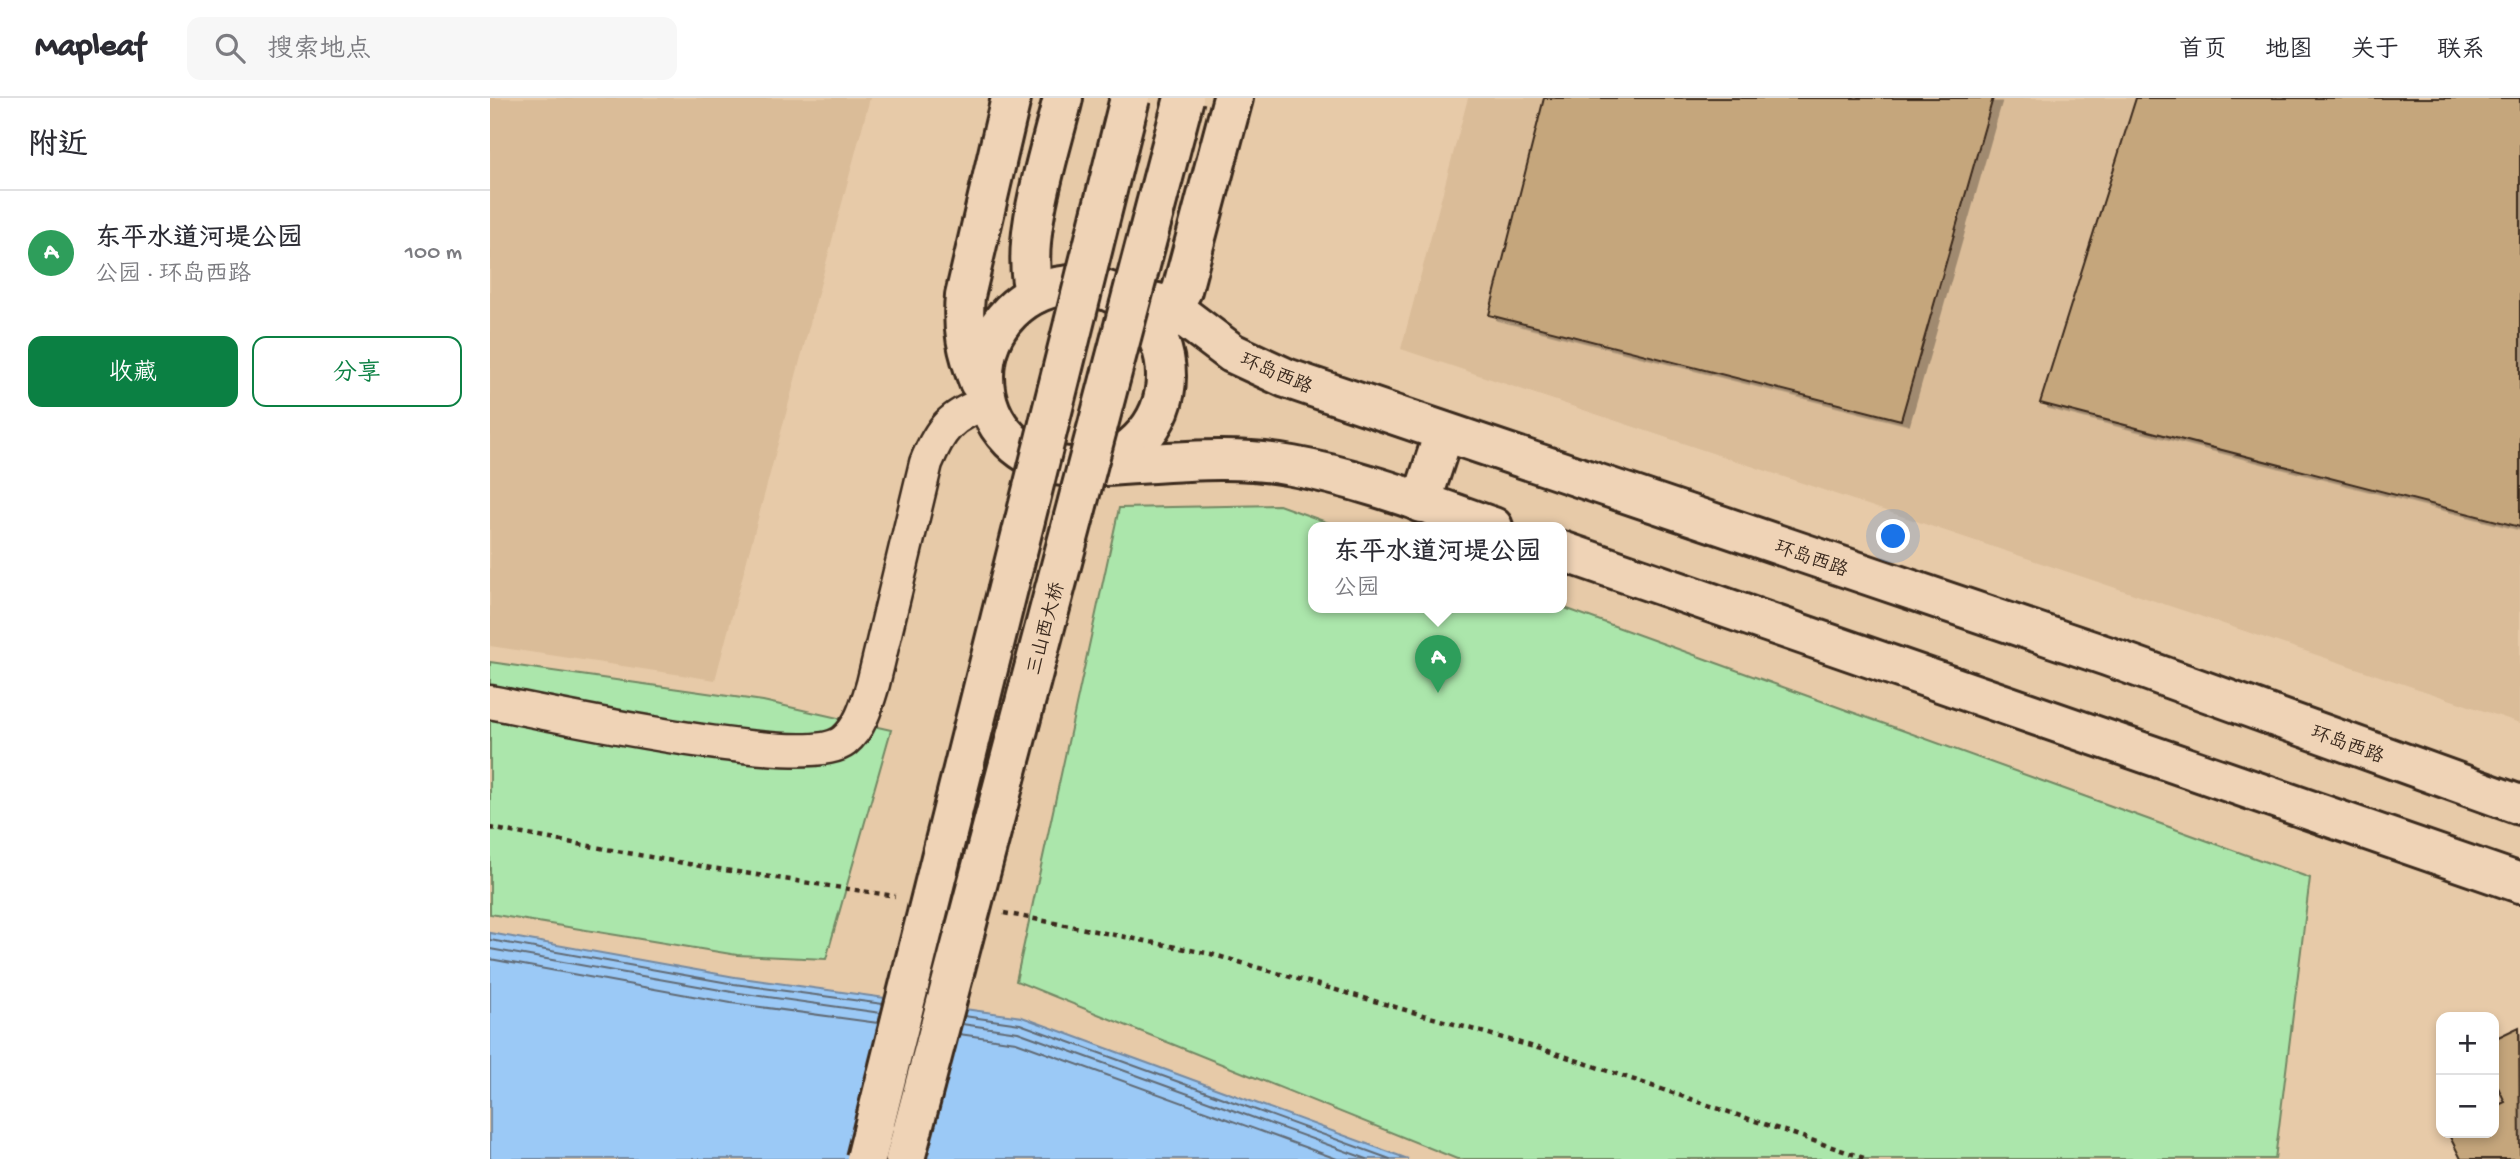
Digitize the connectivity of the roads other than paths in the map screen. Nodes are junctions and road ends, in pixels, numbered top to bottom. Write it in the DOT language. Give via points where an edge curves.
graph roads {
  1 [pos="1011,98"];
  2 [pos="1063,98"];
  3 [pos="1130,98"];
  4 [pos="1184,98"];
  5 [pos="1233,98"];
  6 [pos="1035,294"];
  7 [pos="1165,323"];
  8 [pos="987,403"];
  9 [pos="1444,433"];
  10 [pos="1078,468"];
  11 [pos="1421,503"];
  12 [pos="1478,522"];
  13 [pos="1567,553"];
  14 [pos="490,702"];
  15 [pos="2520,804"];
  16 [pos="2520,883"];
  17 [pos="866,1159"];
  18 [pos="905,1159"];
  1 -- 8 [label="main road" via="963,319 966,350"];
  2 -- 6 [label="main road" via="1032,232 1029,260"];
  3 -- 17 [label="main road, bridge"];
  4 -- 18 [label="main road, 三山西大桥, bridge"];
  5 -- 7 [label="main road" via="1182,290"];
  6 -- 7 [label="main road, 环岛西路" via="1055,285 1085,284 1157,303"];
  6 -- 8 [label="main road" via="1004,317 989,343 983,373"];
  7 -- 9 [label="main road, 环岛西路" via="1256,367"];
  7 -- 10 [label="main road" via="1165,396 1153,424 1133,447 1107,463"];
  8 -- 10 [label="main road" via="1000,430 1021,451 1048,464"];
  8 -- 14 [label="street" via="956,416 930,454 873,684 863,717 844,741 824,750 780,750"];
  9 -- 11 [label="main road"];
  9 -- 15 [label="main road, 环岛西路" via="2107,656"];
  10 -- 11 [label="main road" via="1196,461 1291,465"];
  11 -- 12 [label="main road"];
  13 -- 16 [label="main road"];
}
